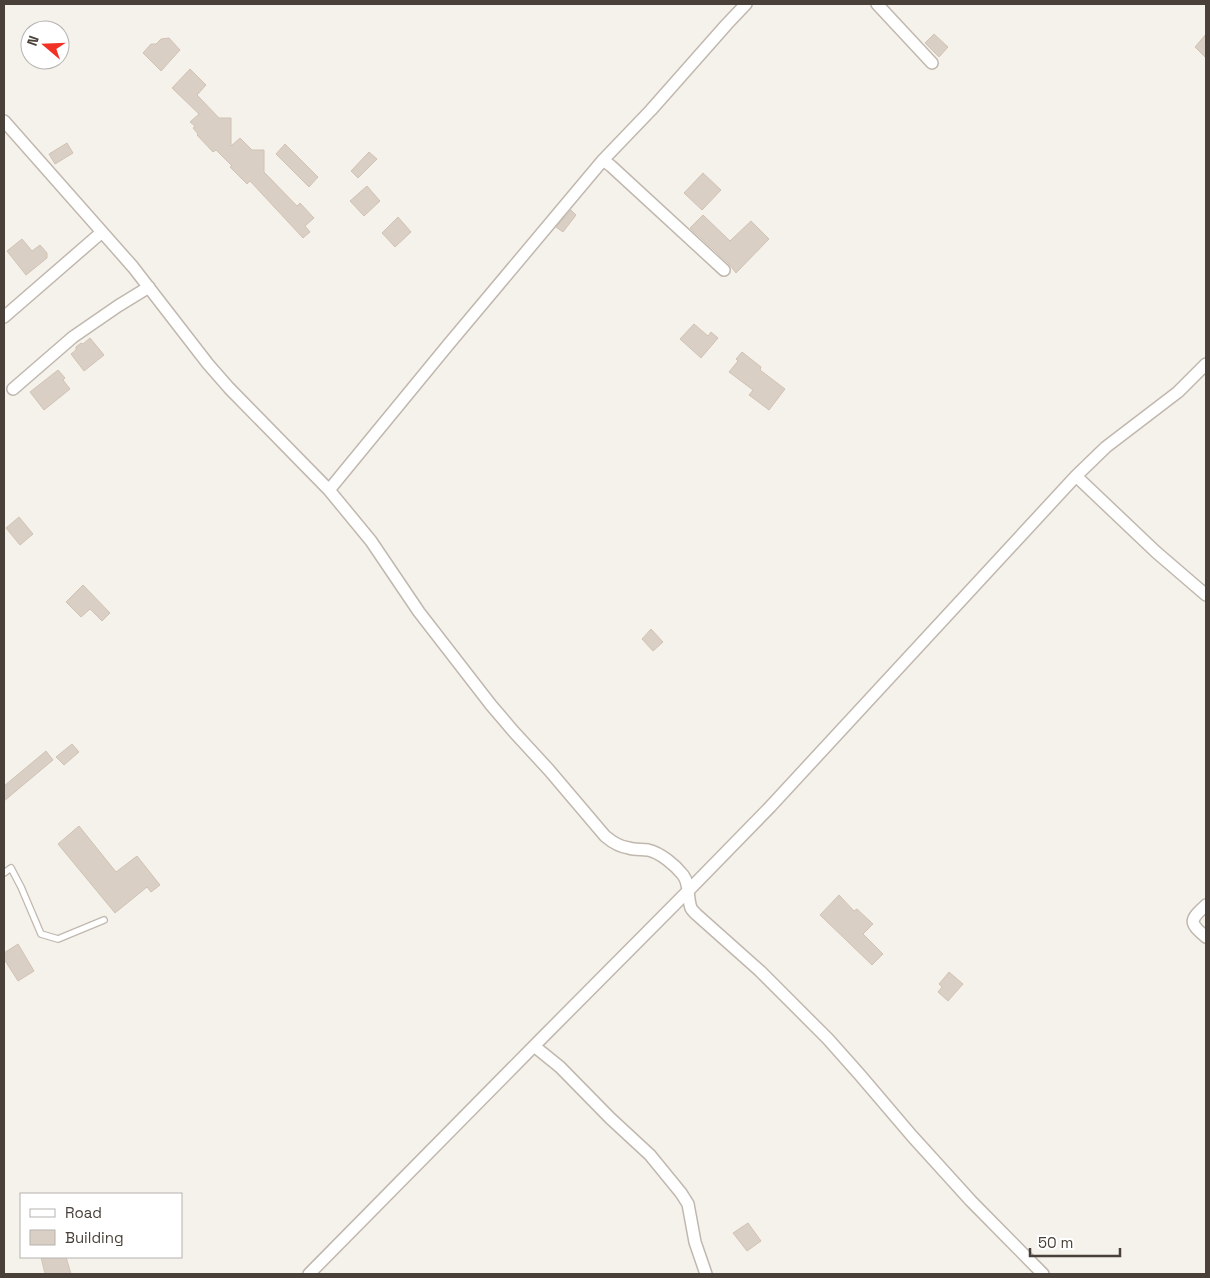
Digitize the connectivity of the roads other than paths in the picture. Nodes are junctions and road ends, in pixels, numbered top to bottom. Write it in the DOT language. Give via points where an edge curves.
graph roads {
  1 [pos="746,4"];
  2 [pos="878,4"];
  3 [pos="932,63"];
  4 [pos="4,121"];
  5 [pos="603,160"];
  6 [pos="102,232"];
  7 [pos="724,270"];
  8 [pos="149,287"];
  9 [pos="4,317"];
  10 [pos="1206,364"];
  11 [pos="13,389"];
  12 [pos="1076,476"];
  13 [pos="329,490"];
  14 [pos="1206,595"];
  15 [pos="4,873"];
  16 [pos="688,891"];
  17 [pos="1206,905"];
  18 [pos="104,920"];
  19 [pos="1206,937"];
  20 [pos="534,1046"];
  21 [pos="309,1274"];
  22 [pos="706,1274"];
  23 [pos="1043,1274"];
  1 -- 5 [label="street"];
  2 -- 3 [label="street"];
  4 -- 6 [label="street"];
  5 -- 7 [label="street"];
  5 -- 13 [label="street"];
  6 -- 8 [label="street"];
  6 -- 9 [label="street"];
  8 -- 11 [label="street" via="73,337"];
  8 -- 13 [label="street" via="229,388"];
  10 -- 12 [label="street" via="1178,392 1106,447"];
  12 -- 14 [label="street"];
  12 -- 16 [label="street"];
  13 -- 16 [label="street" via="371,541 419,612 491,705 605,836 620,846 650,851 664,858 684,876"];
  15 -- 18 [label="lane" via="11,868 41,934 58,939"];
  16 -- 20 [label="street"];
  16 -- 23 [label="street" via="691,908 696,914 760,971 828,1039 971,1201"];
  17 -- 19 [label="street" via="1193,920"];
  20 -- 21 [label="street"];
  20 -- 22 [label="street" via="560,1067 650,1155 681,1193 688,1204 695,1242"];
}
